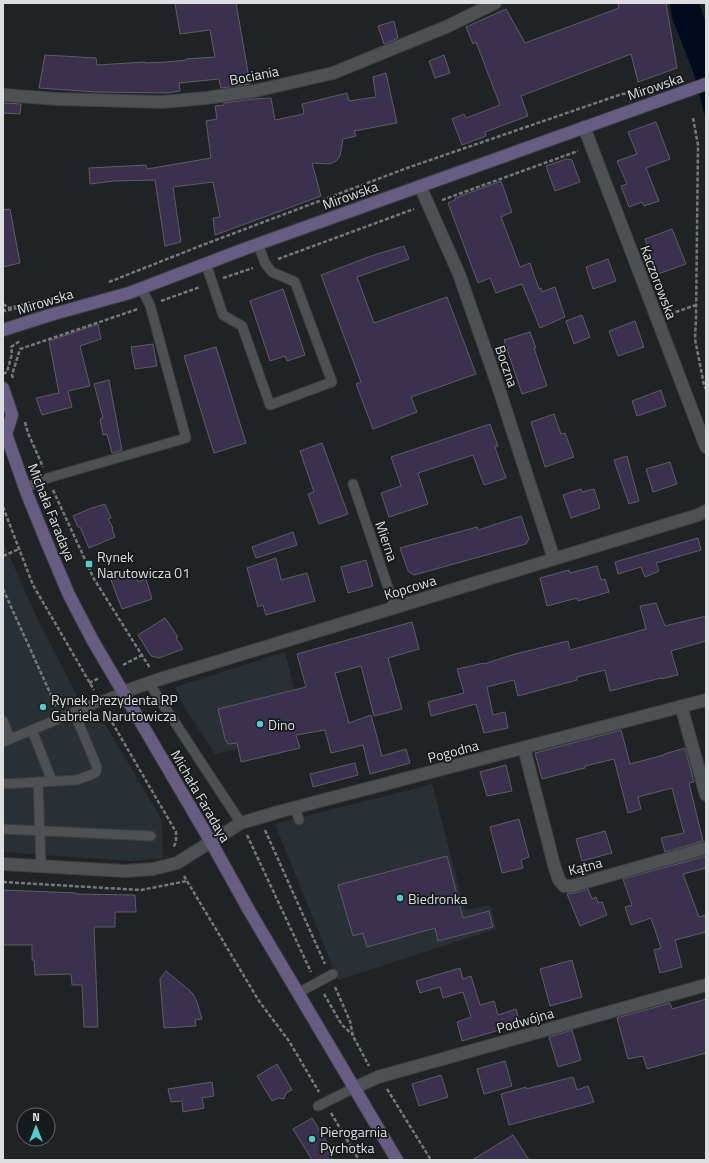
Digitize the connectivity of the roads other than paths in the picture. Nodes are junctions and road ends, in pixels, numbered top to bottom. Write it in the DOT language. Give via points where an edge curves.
graph roads {
  1 [pos="495,3"];
  2 [pos="706,84"];
  3 [pos="3,94"];
  4 [pos="584,127"];
  5 [pos="420,186"];
  6 [pos="258,244"];
  7 [pos="206,264"];
  8 [pos="140,288"];
  9 [pos="3,330"];
  10 [pos="3,388"];
  11 [pos="4,433"];
  12 [pos="706,447"];
  13 [pos="353,484"];
  14 [pos="25,488"];
  15 [pos="706,511"];
  16 [pos="554,559"];
  17 [pos="395,608"];
  18 [pos="149,683"];
  19 [pos="123,692"];
  20 [pos="706,700"];
  21 [pos="681,706"];
  22 [pos="74,712"];
  23 [pos="3,721"];
  24 [pos="32,730"];
  25 [pos="7,740"];
  26 [pos="524,748"];
  27 [pos="52,781"];
  28 [pos="38,782"];
  29 [pos="3,784"];
  30 [pos="706,795"];
  31 [pos="295,807"];
  32 [pos="299,820"];
  33 [pos="241,823"];
  34 [pos="3,829"];
  35 [pos="40,831"];
  36 [pos="151,836"];
  37 [pos="211,842"];
  38 [pos="706,848"];
  39 [pos="3,864"];
  40 [pos="41,866"];
  41 [pos="333,974"];
  42 [pos="706,985"];
  43 [pos="298,993"];
  44 [pos="354,1088"];
  45 [pos="322,1104"];
  46 [pos="397,1160"];
  1 -- 3 [label="street, Bociania" via="446,27 333,73 255,91 162,102 58,99"];
  2 -- 4 [label="street, Mirowska"];
  4 -- 5 [label="street, Mirowska"];
  4 -- 12 [label="street, Kaczorowska"];
  5 -- 6 [label="street, Mirowska"];
  5 -- 16 [label="street, Boczna" via="459,274"];
  6 -- 7 [label="street, Mirowska"];
  6 -- 7 [label="lane" via="265,263 272,272 295,282 332,382 270,405 242,326 223,315"];
  7 -- 8 [label="street, Mirowska"];
  8 -- 9 [label="street, Mirowska"];
  8 -- 14 [label="lane" via="150,305 186,438 48,478"];
  10 -- 11 [label="street, Michała Faradaya" via="12,415"];
  11 -- 14 [label="street, Michała Faradaya"];
  13 -- 17 [label="lane, Mierna"];
  14 -- 19 [label="street, Michała Faradaya" via="69,595"];
  15 -- 16 [label="street, Kopcowa"];
  16 -- 17 [label="street, Kopcowa"];
  17 -- 18 [label="street, Kopcowa"];
  18 -- 19 [label="street, Kopcowa"];
  18 -- 33 [label="lane"];
  19 -- 22 [label="lane"];
  19 -- 37 [label="street, Michała Faradaya"];
  20 -- 21 [label="street, Pogodna"];
  21 -- 26 [label="street, Pogodna"];
  21 -- 30 [label="street"];
  22 -- 24 [label="lane"];
  22 -- 27 [label="lane" via="97,767 96,772 76,780"];
  23 -- 25 [label="lane"];
  24 -- 25 [label="lane"];
  24 -- 27 [label="lane"];
  26 -- 31 [label="street, Pogodna"];
  26 -- 38 [label="street, Kątna" via="554,865 564,886 572,886"];
  27 -- 28 [label="lane"];
  28 -- 29 [label="lane"];
  28 -- 35 [label="lane"];
  31 -- 32 [label="lane"];
  31 -- 33 [label="street, Pogodna"];
  33 -- 37 [label="street, Pogodna"];
  34 -- 35 [label="lane"];
  35 -- 36 [label="lane"];
  35 -- 40 [label="lane"];
  37 -- 40 [label="street" via="177,863 153,869 125,871"];
  37 -- 43 [label="street, Michała Faradaya"];
  39 -- 40 [label="street"];
  41 -- 43 [label="lane"];
  42 -- 44 [label="street, Podwójna" via="378,1077"];
  43 -- 44 [label="street, Michała Faradaya"];
  44 -- 45 [label="lane"];
  44 -- 46 [label="street, Michała Faradaya"];
}
